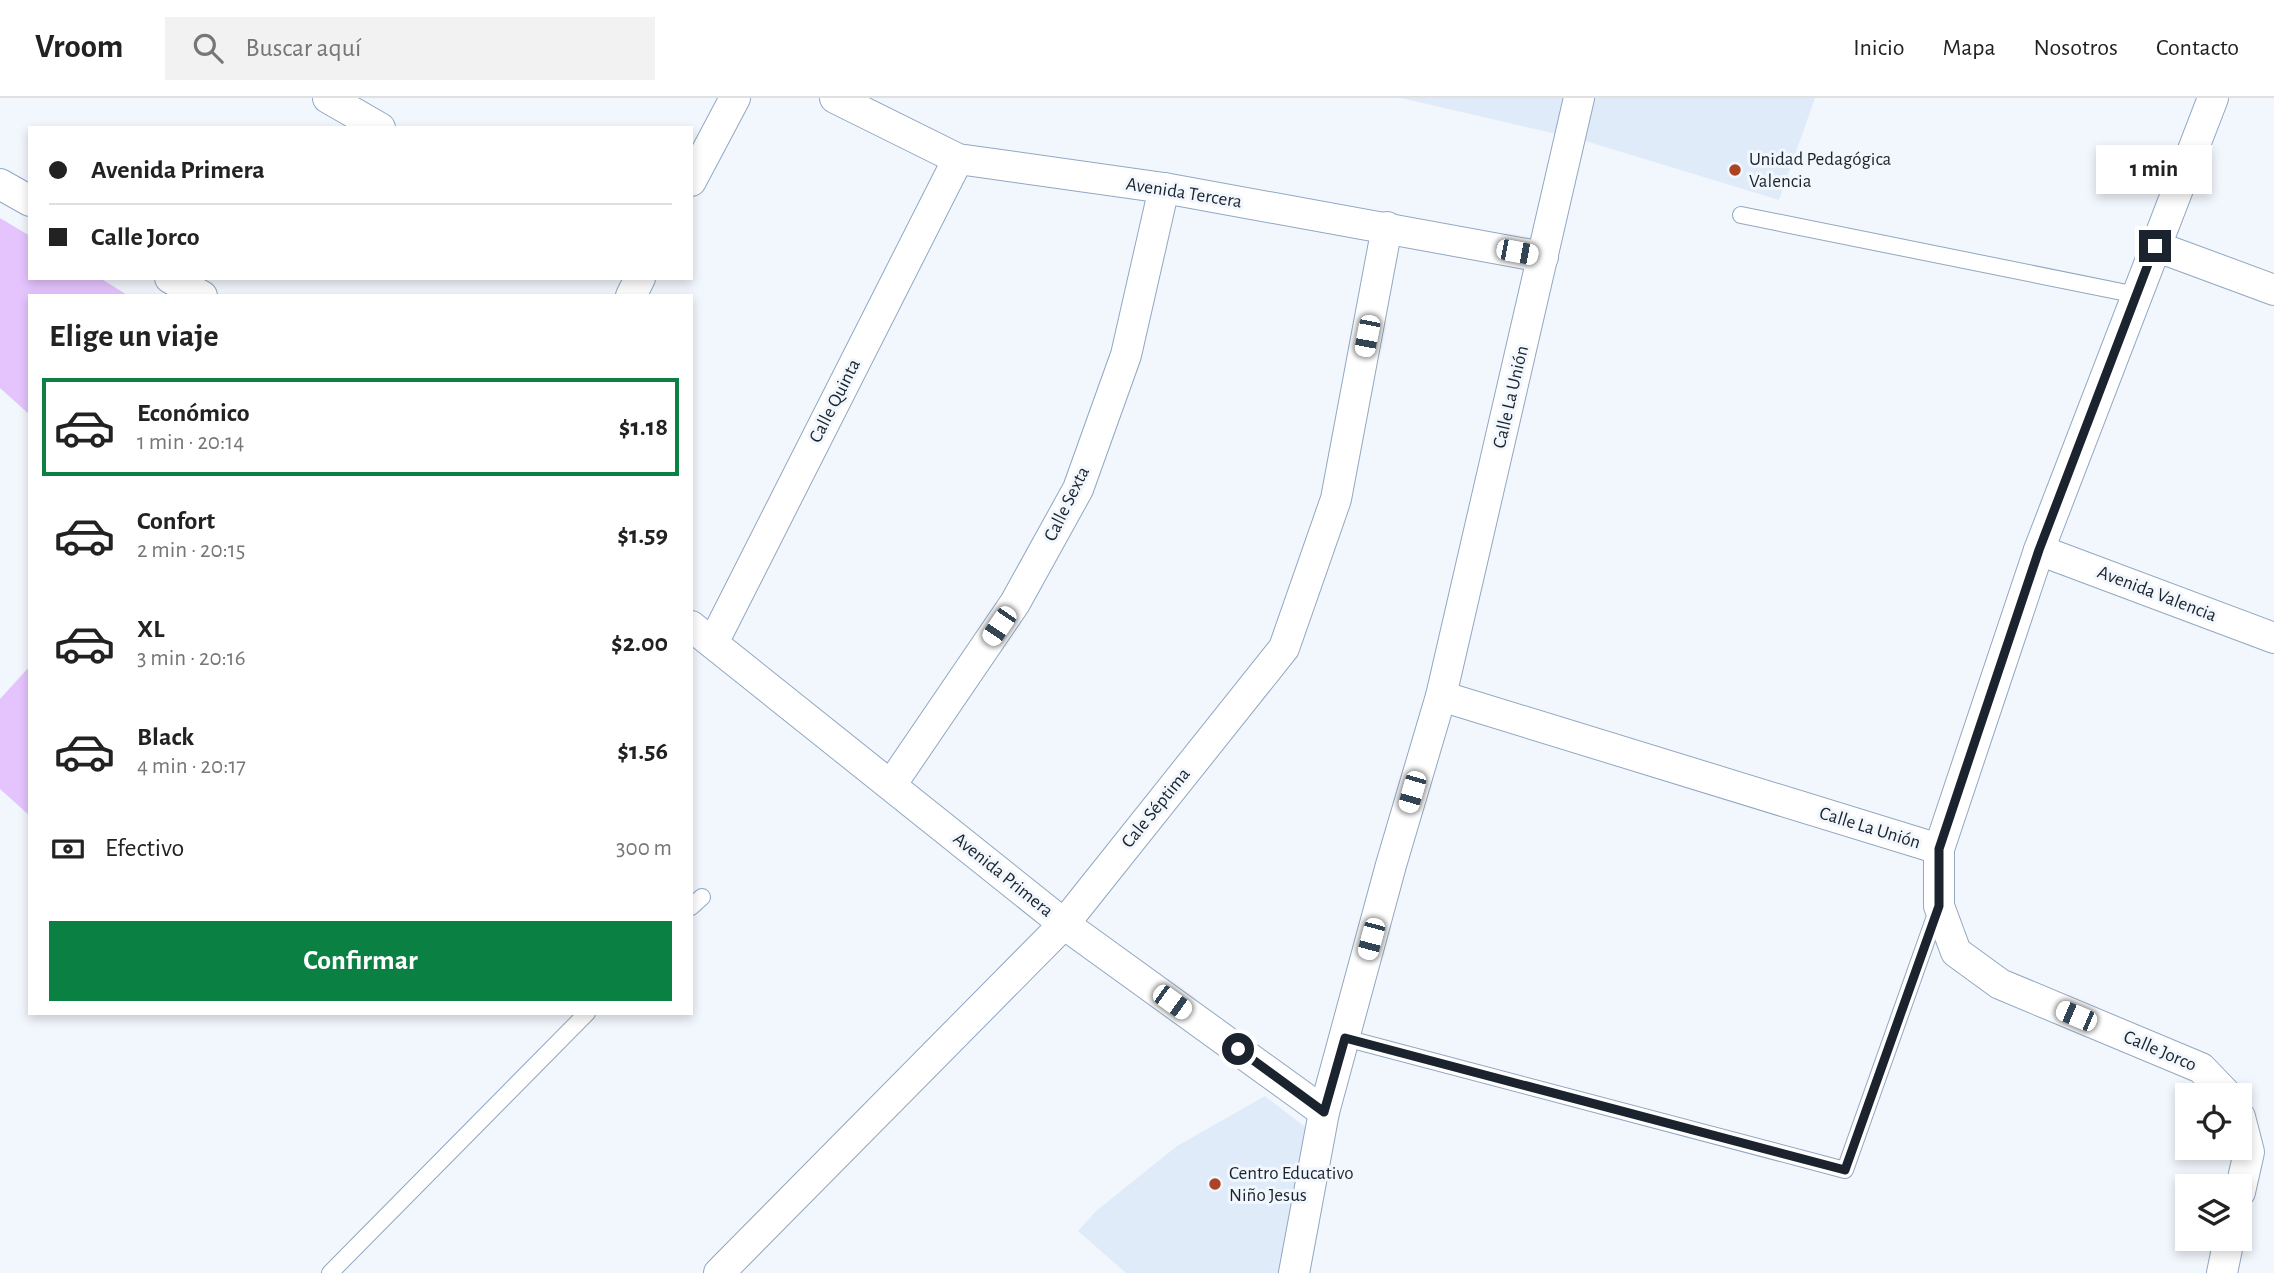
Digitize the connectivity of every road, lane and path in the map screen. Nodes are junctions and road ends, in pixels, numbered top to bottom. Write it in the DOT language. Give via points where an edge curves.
graph roads {
  1 [pos="328,98"];
  2 [pos="735,98"];
  3 [pos="835,98"];
  4 [pos="1579,98"];
  5 [pos="2213,98"];
  6 [pos="377,126"];
  7 [pos="958,159"];
  8 [pos="693,177"];
  9 [pos="0,184"];
  10 [pos="1164,188"];
  11 [pos="28,200"];
  12 [pos="1741,215"];
  13 [pos="1387,228"];
  14 [pos="2155,246"];
  15 [pos="1543,257"];
  16 [pos="174,280"];
  17 [pos="2274,290"];
  18 [pos="198,294"];
  19 [pos="2137,295"];
  20 [pos="2039,550"];
  21 [pos="702,634"];
  22 [pos="2274,638"];
  23 [pos="1441,696"];
  24 [pos="891,785"];
  25 [pos="1939,849"];
  26 [pos="1939,906"];
  27 [pos="1064,924"];
  28 [pos="584,1015"];
  29 [pos="1345,1038"];
  30 [pos="2215,1083"];
  31 [pos="1324,1112"];
  32 [pos="2227,1251"];
  33 [pos="330,1273"];
  34 [pos="719,1273"];
  35 [pos="1294,1273"];
  36 [pos="2222,1273"];
  1 -- 6 [label="street"];
  2 -- 8 [label="street"];
  3 -- 7 [label="street, Avenida Tercera"];
  4 -- 15 [label="street, Calle La Unión"];
  5 -- 14 [label="street, Calle Jorco"];
  7 -- 10 [label="street, Avenida Tercera"];
  7 -- 21 [label="street, Calle Quinta"];
  9 -- 11 [label="street"];
  10 -- 13 [label="street, Avenida Tercera"];
  10 -- 24 [label="street, Calle Sexta" via="1126,355 1078,489 1015,603"];
  12 -- 19 [label="lane"];
  13 -- 15 [label="street, Avenida Tercera"];
  13 -- 27 [label="street, Cale Séptima" via="1336,499 1284,648"];
  14 -- 17 [label="street"];
  14 -- 19 [label="street, Calle Jorco"];
  15 -- 23 [label="street, Calle La Unión"];
  16 -- 18 [label="street"];
  19 -- 20 [label="street, Calle Jorco"];
  20 -- 22 [label="street, Avenida Valencia"];
  20 -- 25 [label="street, Calle Jorco"];
  21 -- 24 [label="street, Avenida Primera"];
  23 -- 25 [label="street, Calle La Unión"];
  23 -- 29 [label="street, Calle La Unión"];
  24 -- 27 [label="street, Avenida Primera"];
  25 -- 26 [label="street, Calle Jorco"];
  26 -- 29 [label="lane" via="1845,1170"];
  26 -- 30 [label="street, Calle Jorco" via="1956,952 2000,984 2201,1068"];
  27 -- 31 [label="street, Avenida Primera"];
  27 -- 34 [label="street, Cale Séptima"];
  28 -- 33 [label="lane"];
  29 -- 31 [label="street, Calle La Unión"];
  31 -- 35 [label="street, Calle La Unión"];
  32 -- 36 [label="street"];
}
